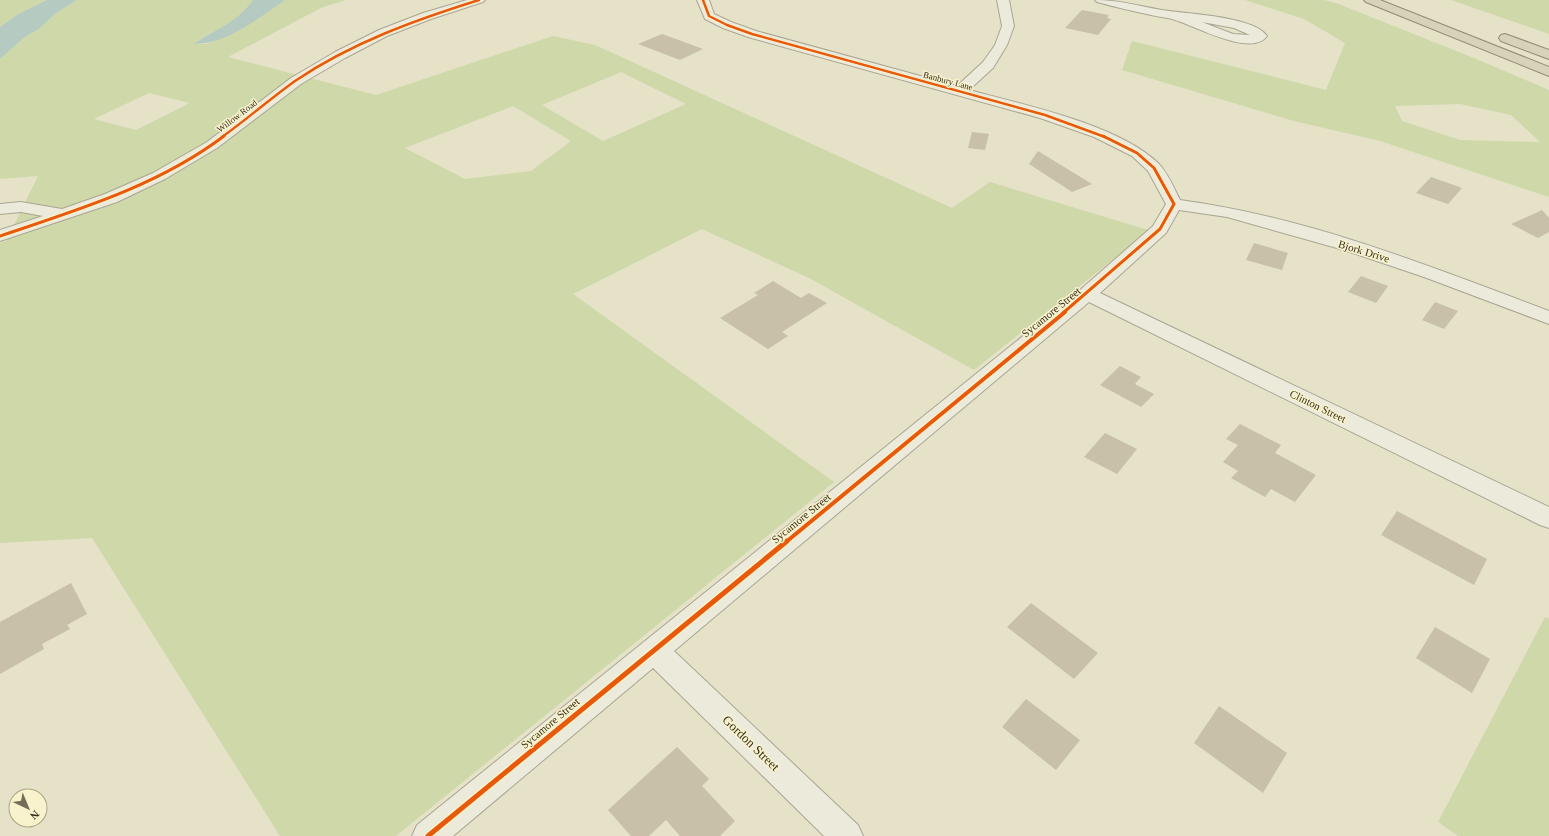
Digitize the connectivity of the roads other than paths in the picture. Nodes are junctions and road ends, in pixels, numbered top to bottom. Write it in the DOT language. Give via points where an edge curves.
graph roads {
  1 [pos="479,0"];
  2 [pos="703,0"];
  3 [pos="1003,0"];
  4 [pos="1101,0"];
  5 [pos="1370,0"];
  6 [pos="1177,16"];
  7 [pos="1492,33"];
  8 [pos="1549,55"];
  9 [pos="1549,72"];
  10 [pos="959,92"];
  11 [pos="1174,204"];
  12 [pos="0,210"];
  13 [pos="65,214"];
  14 [pos="0,236"];
  15 [pos="1087,294"];
  16 [pos="1549,318"];
  17 [pos="1549,518"];
  18 [pos="654,650"];
  19 [pos="428,836"];
  20 [pos="848,836"];
  1 -- 13 [label="street, Willow Road" via="427,16 361,44 296,80 212,145 159,176 111,198"];
  2 -- 10 [label="street, Banbury Lane" via="709,16 752,34"];
  3 -- 10 [label="street" via="1008,26 1001,44 988,65"];
  4 -- 6 [label="street"];
  5 -- 9 [label="highway"];
  6 -- 6 [label="street" via="1220,34 1240,39 1255,40 1261,36 1235,24"];
  7 -- 8 [label="highway"];
  10 -- 11 [label="street, Banbury Lane" via="1045,115 1099,134 1137,153 1154,168"];
  11 -- 15 [label="street, Sycamore Street" via="1160,230"];
  11 -- 16 [label="street, Bjork Drive" via="1227,212 1379,255"];
  12 -- 13 [label="street, Willow Road" via="21,207"];
  13 -- 14 [label="street, Willow Road"];
  15 -- 17 [label="street, Clinton Street"];
  15 -- 18 [label="street, Sycamore Street"];
  18 -- 19 [label="street, Sycamore Street"];
  18 -- 20 [label="street, Gordon Street"];
}
